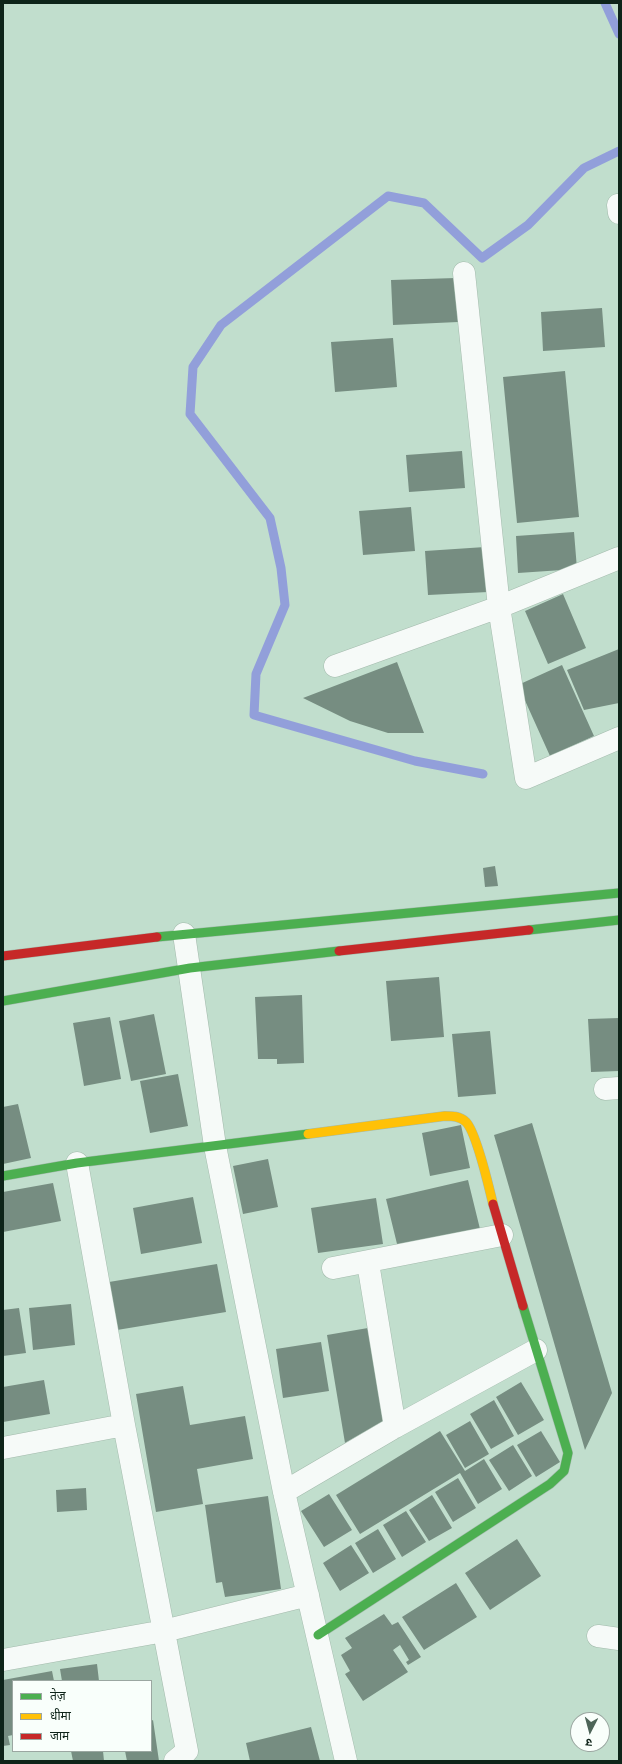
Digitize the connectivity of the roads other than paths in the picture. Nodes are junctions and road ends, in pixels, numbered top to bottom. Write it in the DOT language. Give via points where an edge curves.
graph roads {
  1 [pos="464,273"];
  2 [pos="619,558"];
  3 [pos="500,607"];
  4 [pos="335,666"];
  5 [pos="619,738"];
  6 [pos="619,893"];
  7 [pos="619,920"];
  8 [pos="184,934"];
  9 [pos="3,956"];
  10 [pos="190,968"];
  11 [pos="3,1001"];
  12 [pos="215,1146"];
  13 [pos="77,1163"];
  14 [pos="3,1176"];
  15 [pos="502,1235"];
  16 [pos="368,1263"];
  17 [pos="333,1268"];
  18 [pos="536,1350"];
  19 [pos="124,1425"];
  20 [pos="395,1427"];
  21 [pos="3,1448"];
  22 [pos="284,1492"];
  23 [pos="308,1595"];
  24 [pos="164,1631"];
  25 [pos="318,1635"];
  26 [pos="3,1660"];
  27 [pos="175,1761"];
  28 [pos="346,1761"];
  1 -- 3 [label="street"];
  2 -- 3 [label="street"];
  3 -- 4 [label="street"];
  3 -- 5 [label="street" via="526,778"];
  6 -- 8 [label="street"];
  7 -- 10 [label="street"];
  8 -- 9 [label="street"];
  8 -- 10 [label="street"];
  10 -- 11 [label="street"];
  10 -- 12 [label="street"];
  12 -- 13 [label="street"];
  12 -- 15 [label="street" via="458,1116 467,1122 472,1131"];
  12 -- 22 [label="street"];
  13 -- 14 [label="street"];
  13 -- 19 [label="street"];
  15 -- 16 [label="street"];
  15 -- 18 [label="street"];
  16 -- 17 [label="street"];
  16 -- 20 [label="street"];
  18 -- 20 [label="street"];
  18 -- 25 [label="street" via="568,1453 567,1466 560,1476"];
  19 -- 21 [label="street"];
  19 -- 24 [label="street"];
  20 -- 22 [label="street"];
  22 -- 23 [label="street"];
  23 -- 24 [label="street"];
  23 -- 25 [label="street"];
  24 -- 26 [label="street"];
  24 -- 27 [label="street" via="187,1751"];
  25 -- 28 [label="street"];
}
